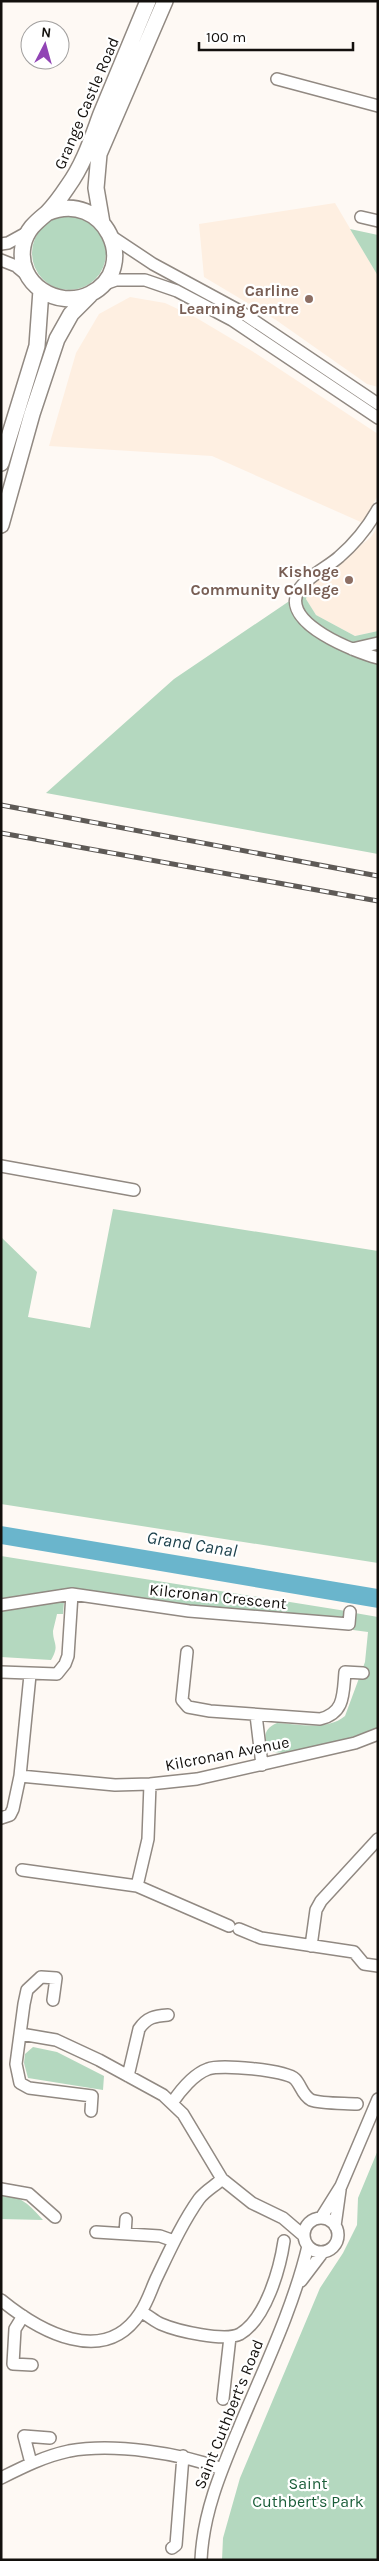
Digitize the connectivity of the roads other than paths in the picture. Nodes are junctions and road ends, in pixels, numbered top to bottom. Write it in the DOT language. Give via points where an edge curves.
graph roads {
  1 [pos="148,1"];
  2 [pos="164,1"];
  3 [pos="277,79"];
  4 [pos="378,106"];
  5 [pos="47,213"];
  6 [pos="361,217"];
  7 [pos="378,221"];
  8 [pos="107,230"];
  9 [pos="28,232"];
  10 [pos="1,244"];
  11 [pos="1,260"];
  12 [pos="28,276"];
  13 [pos="96,289"];
  14 [pos="41,290"];
  15 [pos="378,404"];
  16 [pos="378,418"];
  17 [pos="1,463"];
  18 [pos="378,510"];
  19 [pos="1,525"];
  20 [pos="378,643"];
  21 [pos="351,649"];
  22 [pos="378,658"];
  23 [pos="1,1166"];
  24 [pos="134,1190"];
  25 [pos="72,1594"];
  26 [pos="1,1605"];
  27 [pos="350,1612"];
  28 [pos="187,1652"];
  29 [pos="1,1672"];
  30 [pos="363,1673"];
  31 [pos="30,1675"];
  32 [pos="256,1714"];
  33 [pos="378,1734"];
  34 [pos="262,1764"];
  35 [pos="20,1776"];
  36 [pos="150,1784"];
  37 [pos="1,1818"];
  38 [pos="378,1839"];
  39 [pos="22,1870"];
  40 [pos="138,1886"];
  41 [pos="310,1946"];
  42 [pos="378,1966"];
  43 [pos="54,2000"];
  44 [pos="168,2015"];
  45 [pos="21,2034"];
  46 [pos="128,2076"];
  47 [pos="378,2100"];
  48 [pos="172,2103"];
  49 [pos="357,2104"];
  50 [pos="91,2111"];
  51 [pos="222,2179"];
  52 [pos="341,2186"];
  53 [pos="1,2188"];
  54 [pos="55,2217"];
  55 [pos="283,2218"];
  56 [pos="126,2219"];
  57 [pos="315,2220"];
  58 [pos="335,2226"];
  59 [pos="96,2232"];
  60 [pos="125,2234"];
  61 [pos="174,2241"];
  62 [pos="284,2241"];
  63 [pos="306,2241"];
  64 [pos="323,2252"];
  65 [pos="299,2284"];
  66 [pos="1,2300"];
  67 [pos="141,2312"];
  68 [pos="23,2316"];
  69 [pos="230,2337"];
  70 [pos="32,2365"];
  71 [pos="223,2399"];
  72 [pos="50,2438"];
  73 [pos="183,2456"];
  74 [pos="31,2463"];
  75 [pos="222,2469"];
  76 [pos="1,2478"];
  77 [pos="172,2548"];
  78 [pos="201,2560"];
  1 -- 5 [label="main road, Grange Castle Road" via="82,162"];
  2 -- 8 [label="main road, Grange Castle Road" via="99,154 96,188"];
  3 -- 4 [label="street"];
  5 -- 8 [label="main road" via="61,208 80,209 92,214"];
  5 -- 9 [label="main road, Grange Castle Road"];
  6 -- 7 [label="street"];
  8 -- 13 [label="main road, Grange Castle Road" via="115,258 108,277"];
  8 -- 15 [label="street" via="153,264 238,310"];
  9 -- 10 [label="street"];
  9 -- 12 [label="main road" via="22,253"];
  11 -- 12 [label="street"];
  12 -- 14 [label="main road"];
  13 -- 14 [label="main road" via="70,299"];
  13 -- 16 [label="street" via="116,280 145,280 183,294 232,320"];
  13 -- 19 [label="main road, Grange Castle Road" via="71,314 57,338"];
  14 -- 17 [label="main road" via="37,346"];
  18 -- 21 [label="street" via="340,556 299,590 296,598 297,607 311,627"];
  20 -- 21 [label="street"];
  21 -- 22 [label="street"];
  23 -- 24 [label="street"];
  25 -- 26 [label="street, Kilcronan Crescent"];
  25 -- 27 [label="street, Kilcronan Crescent" via="190,1611 349,1624"];
  25 -- 31 [label="street" via="65,1664 57,1674"];
  28 -- 32 [label="street" via="182,1700 188,1707 210,1712"];
  29 -- 31 [label="street"];
  30 -- 32 [label="street" via="345,1672 342,1703 330,1717"];
  31 -- 35 [label="street"];
  32 -- 34 [label="street"];
  33 -- 34 [label="street, Kilcronan Avenue" via="356,1743"];
  34 -- 36 [label="street, Kilcronan Avenue" via="197,1779"];
  35 -- 36 [label="street, Kilcronan Avenue" via="115,1785"];
  35 -- 37 [label="street" via="13,1809 10,1815"];
  36 -- 40 [label="street" via="148,1839"];
  38 -- 41 [label="street" via="321,1901 314,1917"];
  39 -- 40 [label="street"];
  40 -- 41 [label="street" via="261,1938"];
  41 -- 42 [label="street" via="354,1952 364,1964"];
  43 -- 45 [label="street" via="56,1978 41,1977 33,1982 27,1990"];
  44 -- 46 [label="street" via="155,2016 139,2029"];
  45 -- 46 [label="street" via="56,2040"];
  45 -- 50 [label="street" via="16,2064 20,2083 29,2088 92,2096"];
  46 -- 48 [label="street"];
  47 -- 52 [label="street, Saint Cuthbert’s Road"];
  48 -- 49 [label="street" via="179,2092 203,2071 217,2067 282,2073 295,2078 312,2100"];
  48 -- 51 [label="street" via="183,2114"];
  51 -- 55 [label="street" via="252,2203"];
  51 -- 61 [label="street" via="200,2198"];
  52 -- 57 [label="street, Saint Cuthbert’s Road"];
  52 -- 58 [label="street, Saint Cuthbert’s Road"];
  53 -- 54 [label="street" via="28,2194"];
  55 -- 57 [label="street"];
  55 -- 63 [label="street"];
  56 -- 60 [label="street"];
  57 -- 58 [label="street" via="326,2219"];
  57 -- 63 [label="street, Saint Cuthbert’s Road"];
  58 -- 64 [label="street, Saint Cuthbert’s Road" via="337,2241"];
  59 -- 60 [label="street"];
  60 -- 61 [label="street" via="160,2236"];
  61 -- 67 [label="street"];
  62 -- 69 [label="street" via="279,2270 252,2324 240,2334"];
  63 -- 64 [label="street" via="312,2249"];
  63 -- 65 [label="street, Saint Cuthbert’s Road"];
  64 -- 65 [label="street, Saint Cuthbert’s Road"];
  65 -- 75 [label="street, Saint Cuthbert’s Road"];
  66 -- 68 [label="street"];
  67 -- 68 [label="street" via="118,2334 86,2342 60,2336"];
  67 -- 69 [label="street" via="176,2329"];
  68 -- 70 [label="street" via="16,2329 13,2364"];
  69 -- 71 [label="street"];
  72 -- 74 [label="street" via="24,2436"];
  73 -- 74 [label="street" via="83,2449"];
  73 -- 75 [label="street"];
  73 -- 77 [label="street" via="176,2545"];
  74 -- 76 [label="street"];
  75 -- 78 [label="street, Saint Cuthbert’s Road" via="208,2514"];
}
